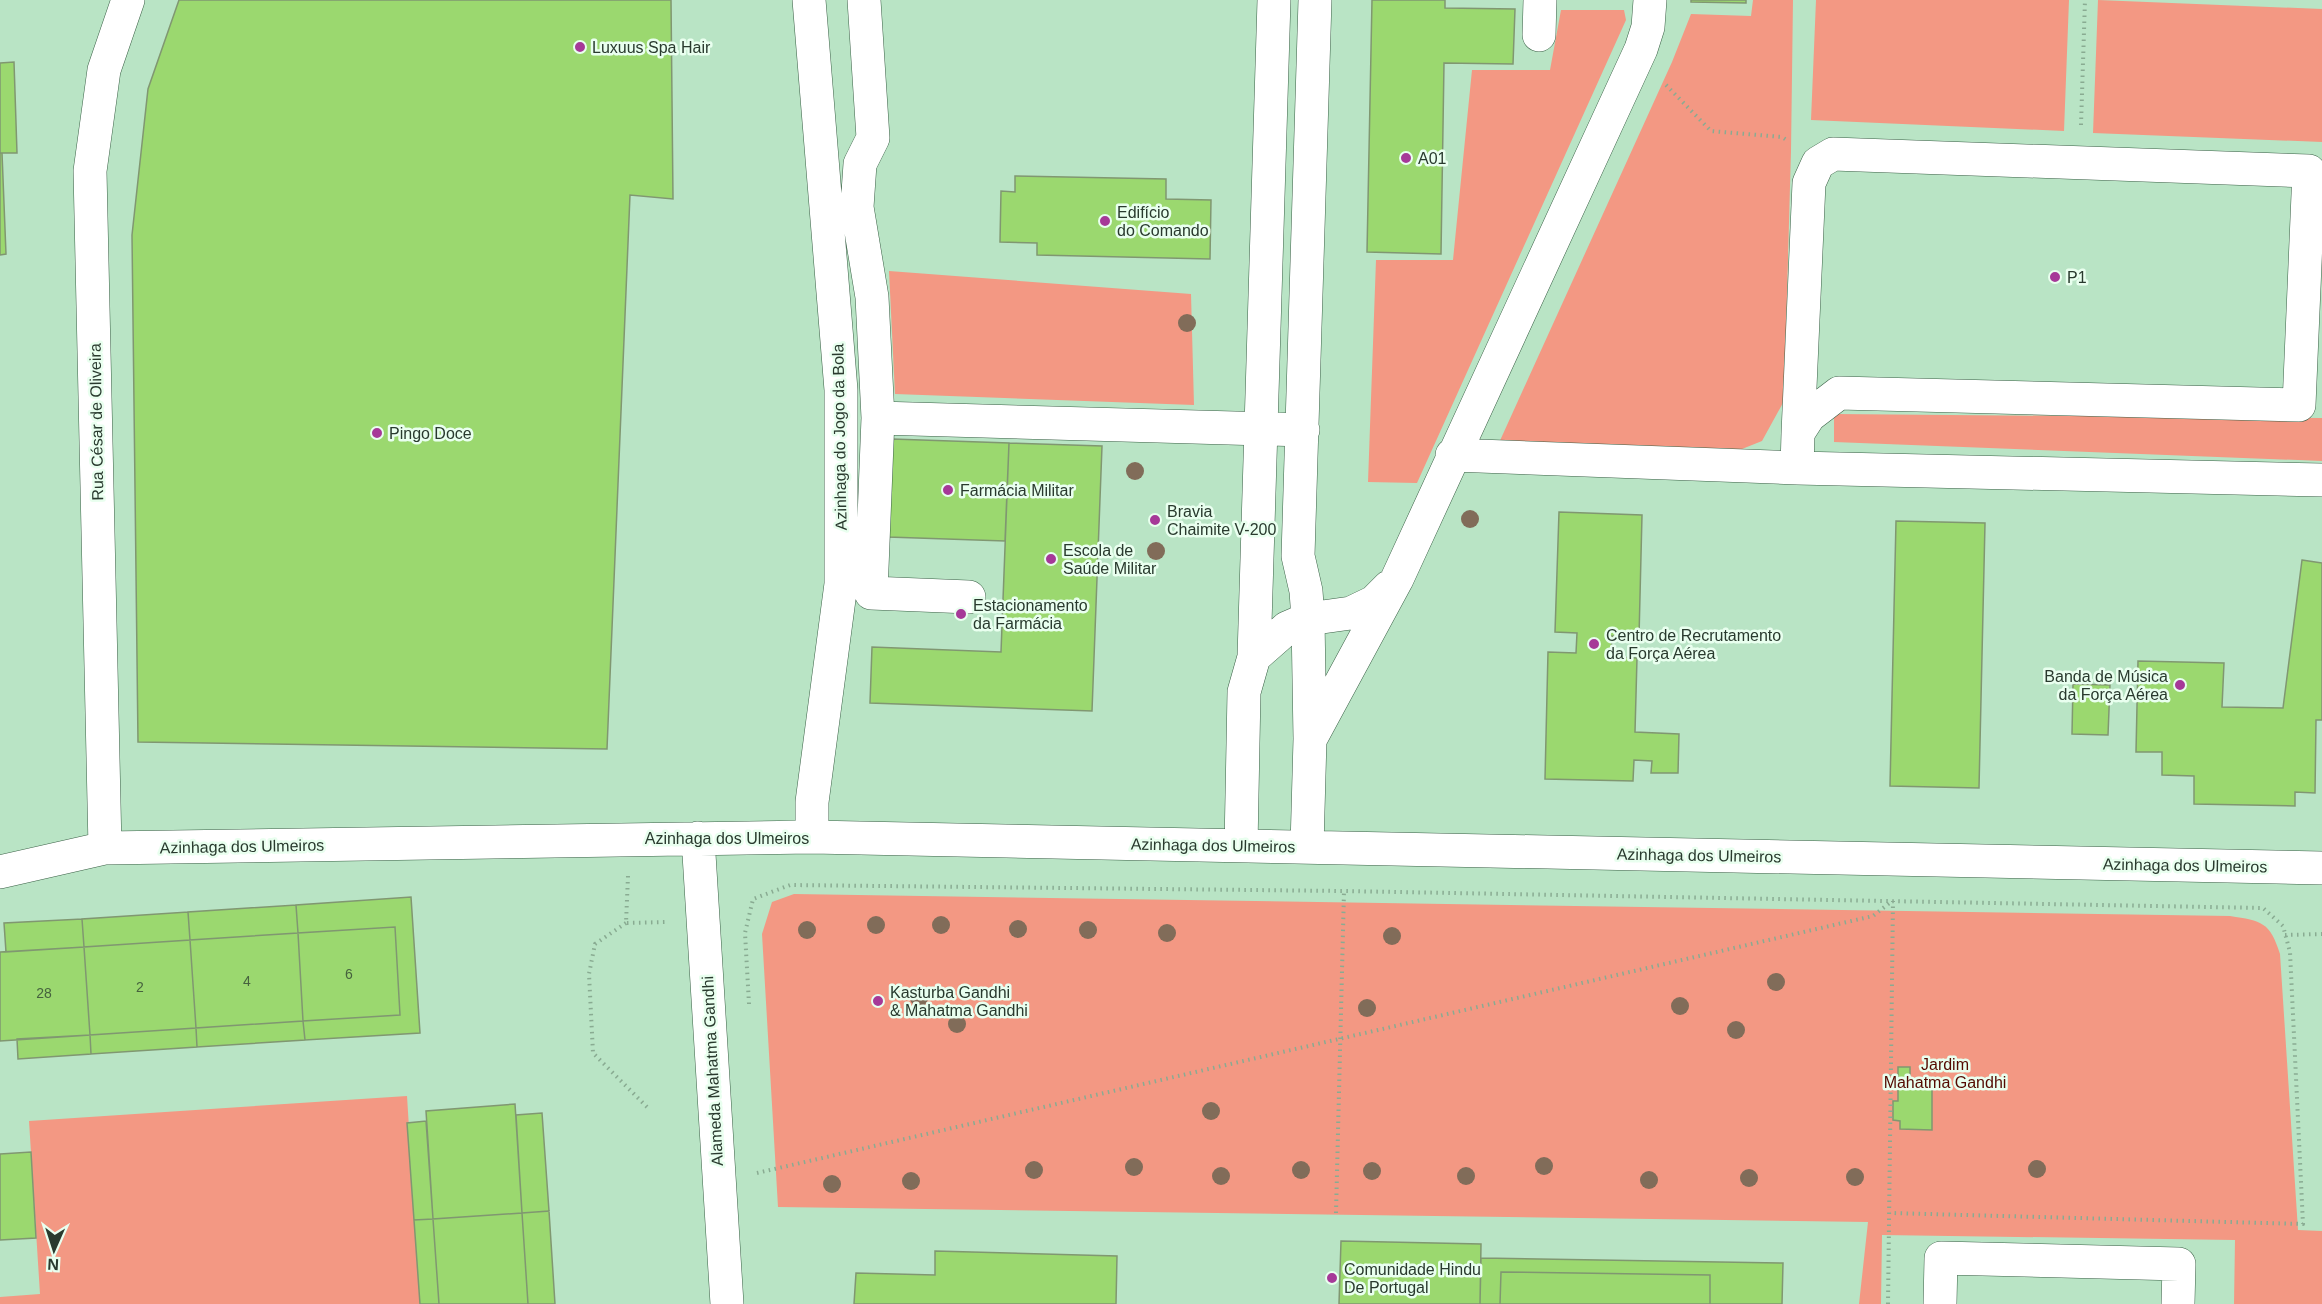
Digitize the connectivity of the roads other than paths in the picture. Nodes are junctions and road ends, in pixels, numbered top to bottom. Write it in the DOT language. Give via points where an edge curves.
graph roads {
  1 [pos="128,0"];
  2 [pos="809,0"];
  3 [pos="864,0"];
  4 [pos="1274,0"];
  5 [pos="1316,0"];
  6 [pos="1540,0"];
  7 [pos="1650,0"];
  8 [pos="1539,35"];
  9 [pos="1270,154"];
  10 [pos="1312,155"];
  11 [pos="878,418"];
  12 [pos="1261,428"];
  13 [pos="1303,430"];
  14 [pos="1798,433"];
  15 [pos="1452,456"];
  16 [pos="1797,468"];
  17 [pos="2322,480"];
  18 [pos="1397,579"];
  19 [pos="969,597"];
  20 [pos="1308,619"];
  21 [pos="1254,657"];
  22 [pos="1310,739"];
  23 [pos="813,837"];
  24 [pos="698,838"];
  25 [pos="1241,846"];
  26 [pos="105,848"];
  27 [pos="1307,848"];
  28 [pos="2322,868"];
  29 [pos="0,872"];
  30 [pos="727,1304"];
  31 [pos="1940,1304"];
  32 [pos="2178,1304"];
  1 -- 26 [label="street, Rua César de Oliveira" via="104,70 90,171"];
  2 -- 23 [label="street, Azinhaga do Jogo da Bola" via="841,402 841,584 812,802"];
  3 -- 11 [label="street" via="873,138 860,164 857,207 872,297"];
  4 -- 9 [label="street"];
  5 -- 10 [label="street"];
  6 -- 8 [label="street"];
  7 -- 15 [label="street" via="1641,49"];
  9 -- 10 [label="street"];
  9 -- 12 [label="street"];
  10 -- 13 [label="street"];
  11 -- 12 [label="street"];
  11 -- 19 [label="street" via="870,593"];
  12 -- 13 [label="street"];
  12 -- 21 [label="street"];
  13 -- 20 [label="street" via="1298,556"];
  14 -- 14 [label="street" via="1809,416 1839,393 2299,405 2309,171 1833,153 1818,163 1809,183"];
  14 -- 16 [label="street"];
  15 -- 16 [label="street"];
  15 -- 18 [label="street"];
  16 -- 17 [label="street"];
  18 -- 20 [label="street" via="1374,602 1351,613"];
  18 -- 22 [label="street"];
  20 -- 21 [label="street" via="1287,628"];
  20 -- 22 [label="street"];
  21 -- 25 [label="street" via="1244,692"];
  22 -- 27 [label="street"];
  23 -- 24 [label="street, Azinhaga dos Ulmeiros"];
  23 -- 25 [label="street, Azinhaga dos Ulmeiros"];
  24 -- 26 [label="street, Azinhaga dos Ulmeiros"];
  24 -- 30 [label="street, Alameda Mahatma Gandhi"];
  25 -- 27 [label="street, Azinhaga dos Ulmeiros"];
  26 -- 29 [label="street, Azinhaga dos Ulmeiros"];
  27 -- 28 [label="street, Azinhaga dos Ulmeiros"];
  31 -- 32 [label="street" via="1941,1258 2179,1264"];
}
